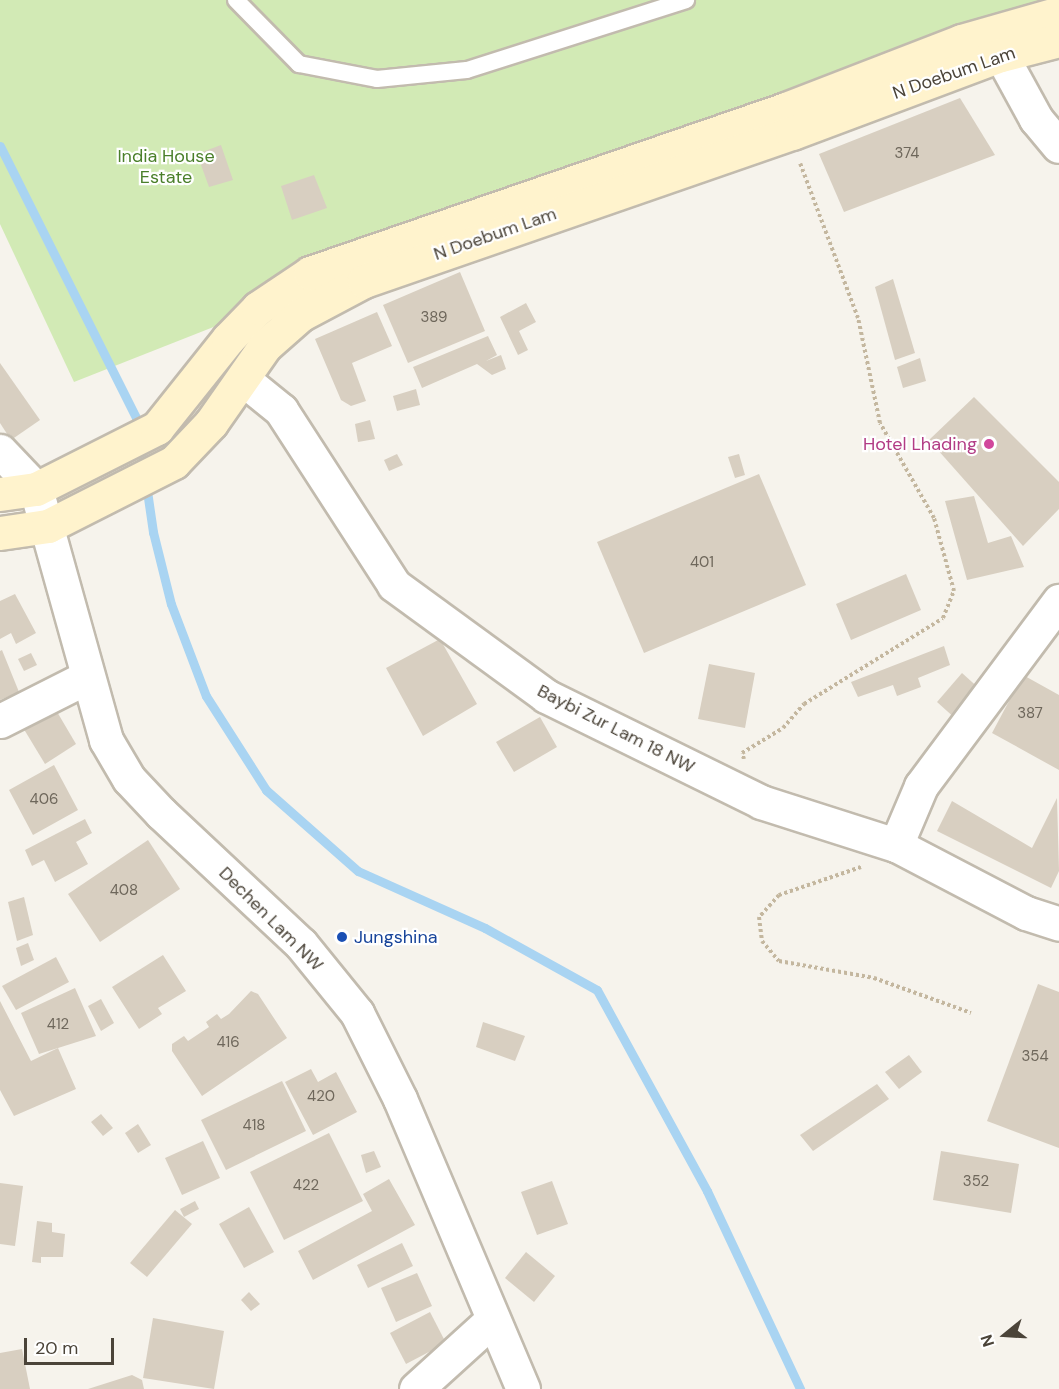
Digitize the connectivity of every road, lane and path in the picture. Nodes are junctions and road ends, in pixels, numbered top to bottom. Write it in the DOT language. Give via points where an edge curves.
graph roads {
  1 [pos="236,0"];
  2 [pos="686,0"];
  3 [pos="1059,13"];
  4 [pos="1059,39"];
  5 [pos="1001,55"];
  6 [pos="792,133"];
  7 [pos="1059,146"];
  8 [pos="244,380"];
  9 [pos="0,451"];
  10 [pos="36,489"];
  11 [pos="0,494"];
  12 [pos="48,526"];
  13 [pos="0,533"];
  14 [pos="1059,601"];
  15 [pos="87,677"];
  16 [pos="0,721"];
  17 [pos="761,802"];
  18 [pos="896,845"];
  19 [pos="1059,924"];
  20 [pos="971,1013"];
  21 [pos="492,1320"];
  22 [pos="416,1389"];
  23 [pos="523,1389"];
  1 -- 2 [label="lane" via="299,64 377,79 467,70"];
  3 -- 10 [label="main road" via="961,41 775,113 310,273 258,308 157,428"];
  4 -- 5 [label="main road, N Doebum Lam"];
  5 -- 6 [label="main road, N Doebum Lam"];
  5 -- 7 [label="street" via="1036,119"];
  6 -- 8 [label="main road, N Doebum Lam" via="364,281 300,315 265,346"];
  6 -- 17 [label="path" via="858,318 880,423 934,519 954,591 943,618 804,704 783,728 742,753"];
  8 -- 12 [label="main road, N Doebum Lam" via="174,462"];
  8 -- 17 [label="street, Baybi Zur Lam 18 NW" via="281,410 394,585 546,696"];
  9 -- 10 [label="street"];
  10 -- 11 [label="main road"];
  10 -- 12 [label="street, Dechen Lam NW"];
  12 -- 13 [label="main road, N Doebum Lam"];
  12 -- 15 [label="street, Dechen Lam NW"];
  14 -- 18 [label="street" via="921,786"];
  15 -- 16 [label="street"];
  15 -- 21 [label="street, Dechen Lam NW" via="106,740 129,778 301,944 357,1013 400,1100"];
  17 -- 18 [label="street, Baybi Zur Lam 18 NW"];
  18 -- 19 [label="street, Baybi Zur Lam 18 NW" via="1026,913"];
  18 -- 20 [label="path" via="882,861 780,895 759,917 762,941 779,961 874,978"];
  21 -- 22 [label="street"];
  21 -- 23 [label="street, Dechen Lam NW"];
}
